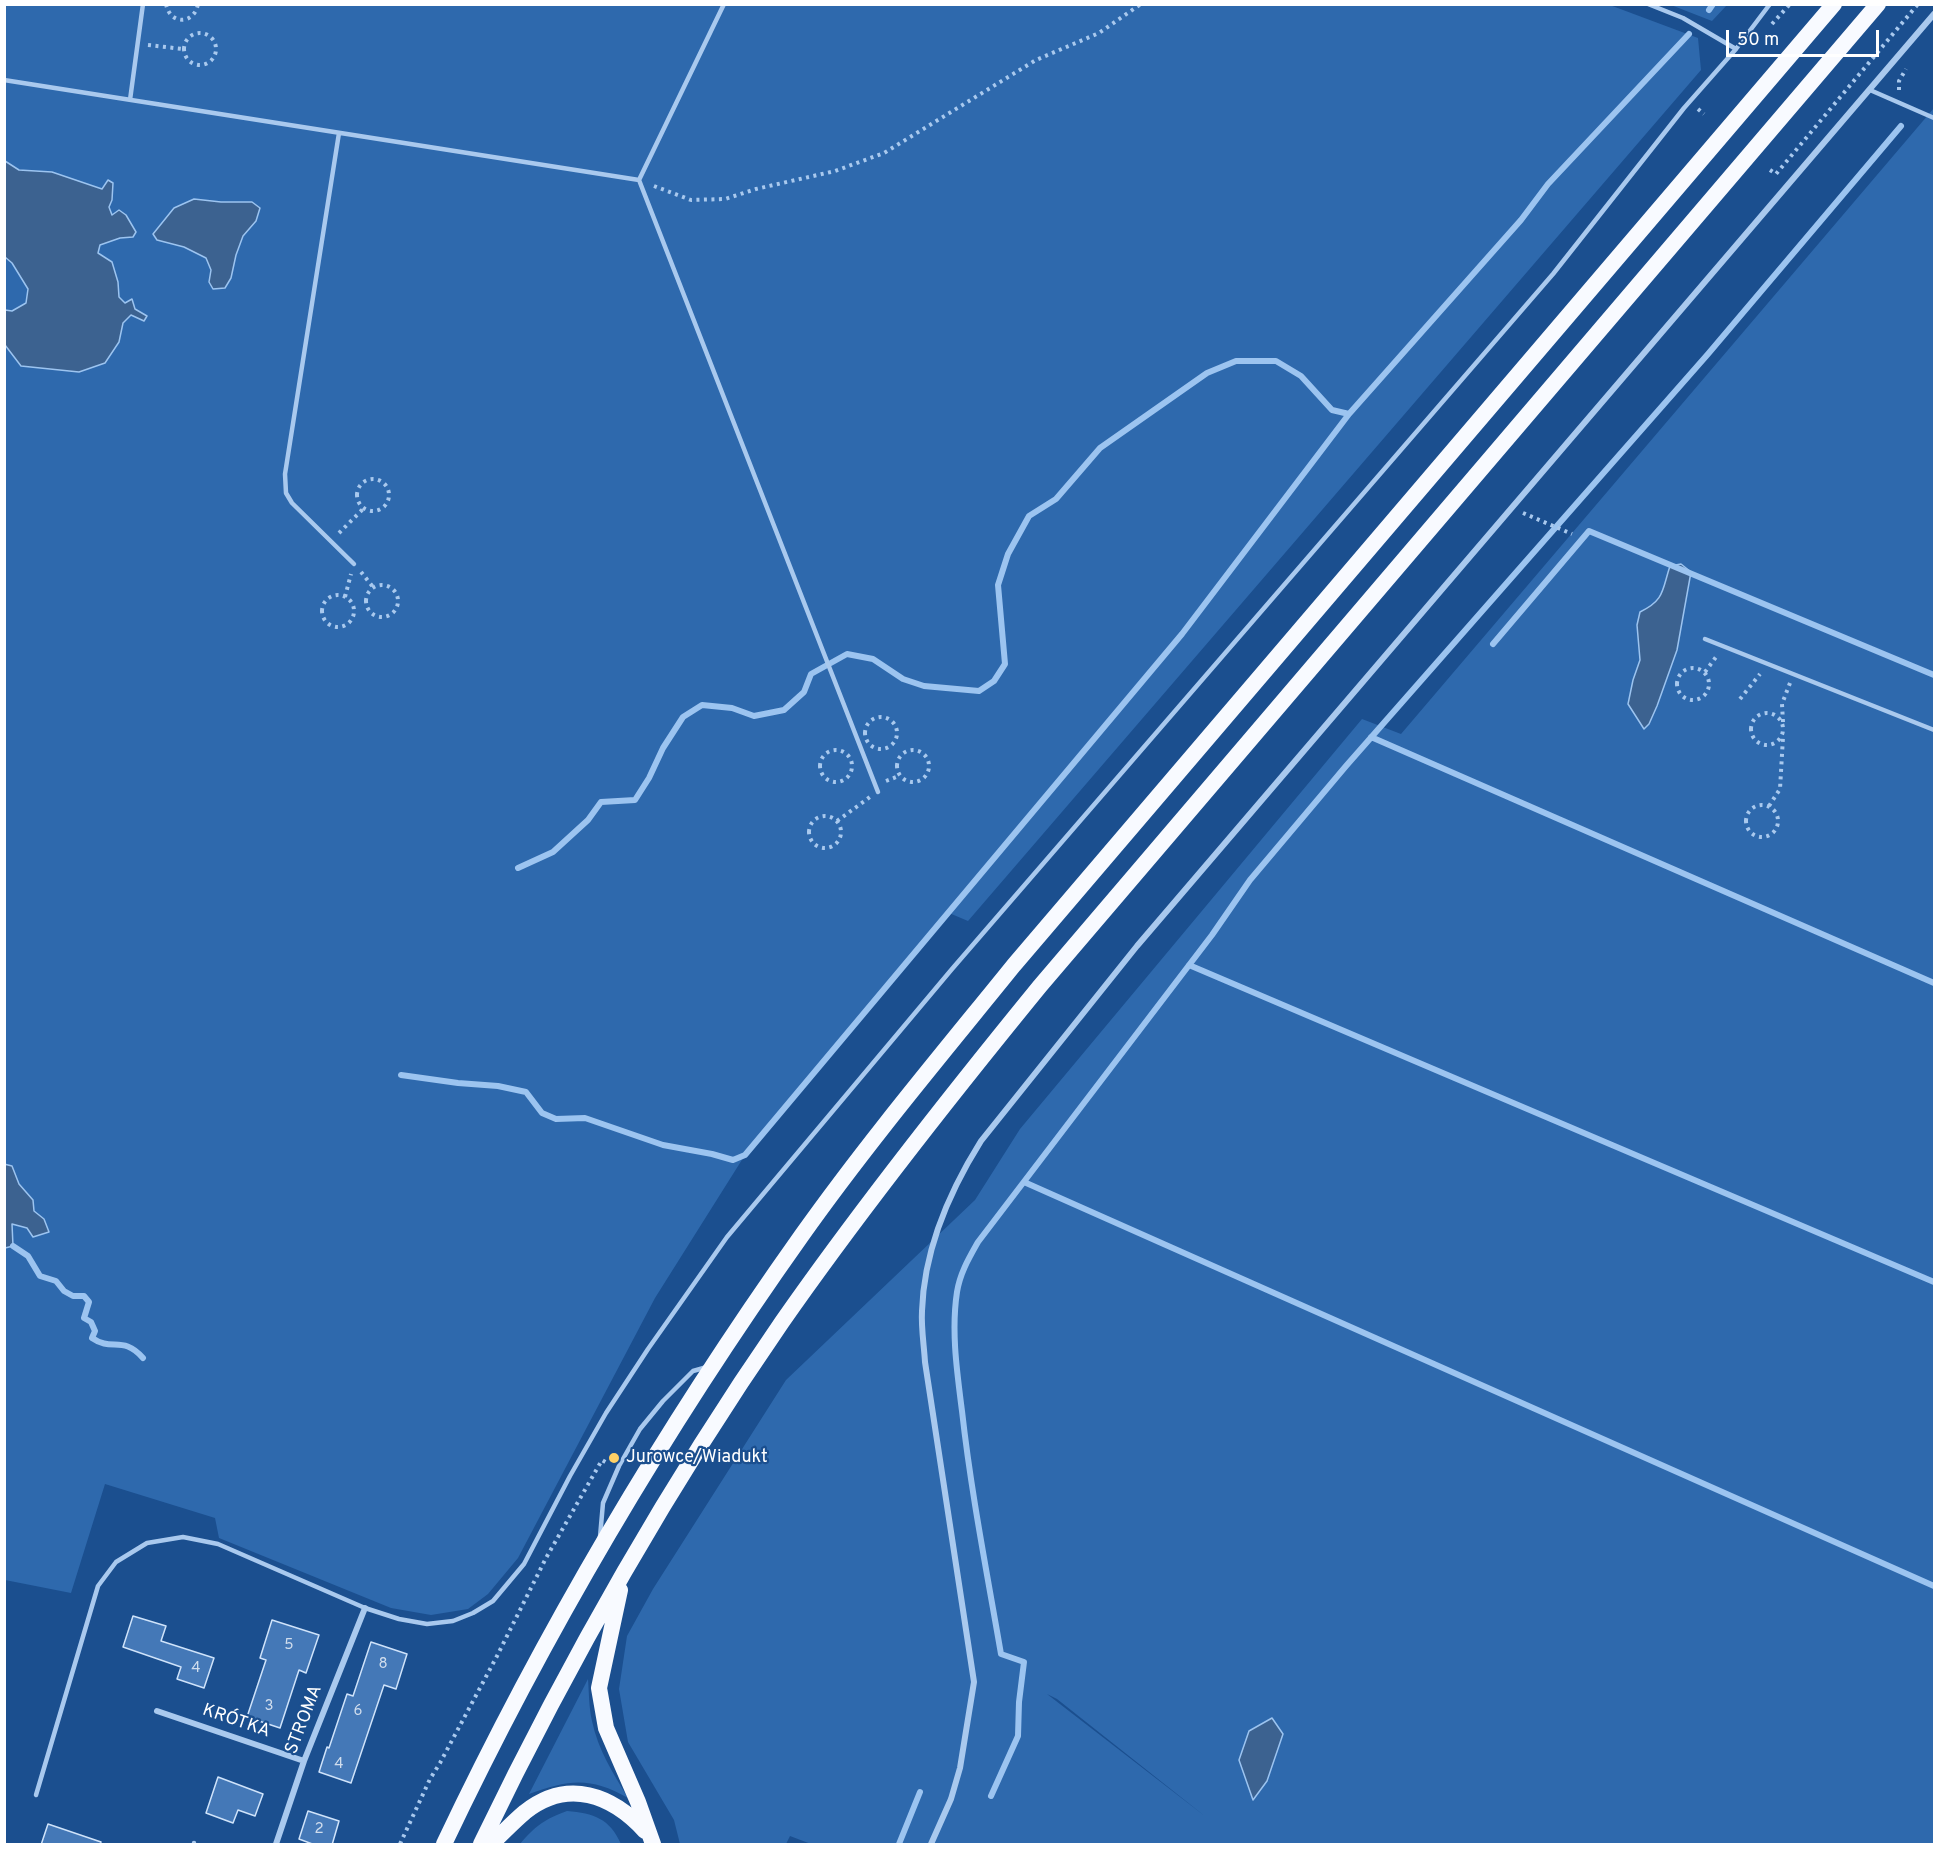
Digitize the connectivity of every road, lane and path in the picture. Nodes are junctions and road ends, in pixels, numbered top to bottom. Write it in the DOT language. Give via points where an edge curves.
graph roads {
  1 [pos="143,4"];
  2 [pos="166,4"];
  3 [pos="198,4"];
  4 [pos="724,4"];
  5 [pos="1141,4"];
  6 [pos="1648,4"];
  7 [pos="1770,4"];
  8 [pos="1834,4"];
  9 [pos="1878,4"];
  10 [pos="1918,4"];
  11 [pos="1935,15"];
  12 [pos="138,43"];
  13 [pos="1877,44"];
  14 [pos="183,49"];
  15 [pos="1736,49"];
  16 [pos="1882,49"];
  17 [pos="4,80"];
  18 [pos="1869,90"];
  19 [pos="130,100"];
  20 [pos="1935,118"];
  21 [pos="339,133"];
  22 [pos="1770,170"];
  23 [pos="639,180"];
  24 [pos="364,508"];
  25 [pos="1512,508"];
  26 [pos="1572,534"];
  27 [pos="331,541"];
  28 [pos="354,564"];
  29 [pos="373,587"];
  30 [pos="345,597"];
  31 [pos="1705,639"];
  32 [pos="1724,646"];
  33 [pos="1768,664"];
  34 [pos="1705,672"];
  35 [pos="1794,674"];
  36 [pos="1740,699"];
  37 [pos="896,726"];
  38 [pos="1783,728"];
  39 [pos="1935,730"];
  40 [pos="1783,734"];
  41 [pos="851,759"];
  42 [pos="927,760"];
  43 [pos="878,792"];
  44 [pos="1769,806"];
  45 [pos="837,821"];
  46 [pos="713,1365"];
  47 [pos="614,1458"];
  48 [pos="599,1547"];
  49 [pos="624,1572"];
  50 [pos="365,1608"];
  51 [pos="157,1711"];
  52 [pos="304,1761"];
  53 [pos="36,1795"];
  54 [pos="652,1842"];
  55 [pos="276,1845"];
  56 [pos="400,1845"];
  57 [pos="444,1845"];
  58 [pos="481,1845"];
  59 [pos="491,1845"];
  60 [pos="931,1845"];
  1 -- 12 [label="lane"];
  2 -- 3 [label="path" via="169,14 183,20 196,13"];
  4 -- 23 [label="lane"];
  5 -- 23 [label="path" via="1099,33 1036,60 884,153 835,171 725,199 691,200"];
  6 -- 15 [label="lane" via="1698,26"];
  7 -- 15 [label="lane"];
  8 -- 46 [label="highway" via="1014,965 804,1233"];
  9 -- 49 [label="highway" via="1147,859 949,1098 782,1322"];
  10 -- 16 [label="path"];
  11 -- 18 [label="street"];
  12 -- 14 [label="path"];
  12 -- 19 [label="lane"];
  13 -- 16 [label="path"];
  14 -- 14 [label="path" via="187,39 196,33 211,38 216,48 205,65 195,65 186,59"];
  15 -- 50 [label="lane" via="1684,108 1546,283 952,969 728,1237 606,1413 513,1580 493,1601 453,1621 427,1624"];
  16 -- 22 [label="path" via="1776,174"];
  17 -- 19 [label="lane"];
  18 -- 20 [label="lane"];
  18 -- 25 [label="street"];
  19 -- 21 [label="lane"];
  21 -- 23 [label="lane"];
  21 -- 27 [label="lane" via="285,474 286,493 292,503"];
  23 -- 43 [label="lane"];
  24 -- 24 [label="path" via="357,495 360,485 369,479 385,483 390,494 387,504 373,511"];
  24 -- 27 [label="path"];
  25 -- 26 [label="path"];
  25 -- 60 [label="street" via="1137,946 981,1141 945,1206 934,1239 922,1321 974,1682 960,1768"];
  27 -- 28 [label="lane"];
  28 -- 29 [label="path"];
  28 -- 30 [label="path"];
  29 -- 29 [label="path" via="384,585 394,589 399,599 392,614 383,617 369,610 366,601"];
  30 -- 30 [label="path" via="354,615 348,624 333,627 324,621 322,606 334,596"];
  31 -- 32 [label="lane"];
  32 -- 33 [label="lane"];
  32 -- 34 [label="path"];
  33 -- 35 [label="lane"];
  33 -- 36 [label="path"];
  34 -- 34 [label="path" via="1709,688 1703,697 1694,700 1680,694 1677,679 1684,670 1695,668"];
  35 -- 38 [label="path" via="1782,704"];
  35 -- 39 [label="lane"];
  37 -- 37 [label="path" via="897,737 887,748 872,747 866,738 868,723 877,717 888,718"];
  38 -- 40 [label="path"];
  38 -- 40 [label="path" via="1779,718 1769,713 1758,716 1751,730 1754,739 1768,746"];
  40 -- 44 [label="path" via="1780,789"];
  41 -- 41 [label="path" via="850,776 842,782 831,782 823,776 823,756 832,751 843,752"];
  42 -- 42 [label="path" via="928,770 918,782 908,782 897,771 900,756 909,750 920,752"];
  43 -- 45 [label="path"];
  44 -- 44 [label="path" via="1776,814 1777,825 1772,834 1757,837 1746,826 1746,816 1758,805"];
  45 -- 45 [label="path" via="842,831 835,845 820,848 812,842 809,827 816,818 827,816"];
  46 -- 48 [label="highway"];
  46 -- 48 [label="lane" via="693,1371 640,1429 603,1503"];
  47 -- 56 [label="path" via="610,1465 602,1460 546,1558 430,1779"];
  48 -- 57 [label="highway" via="521,1690"];
  49 -- 54 [label="highway" via="599,1688 606,1728"];
  49 -- 58 [label="highway" via="548,1710"];
  50 -- 52 [label="street, STROMA"];
  50 -- 53 [label="lane" via="218,1545 183,1537 147,1543 116,1562 98,1586"];
  51 -- 52 [label="street, KRÓTKA"];
  52 -- 55 [label="street, STROMA"];
  54 -- 59 [label="highway" via="631,1816 604,1800 573,1792 526,1811"];
}
